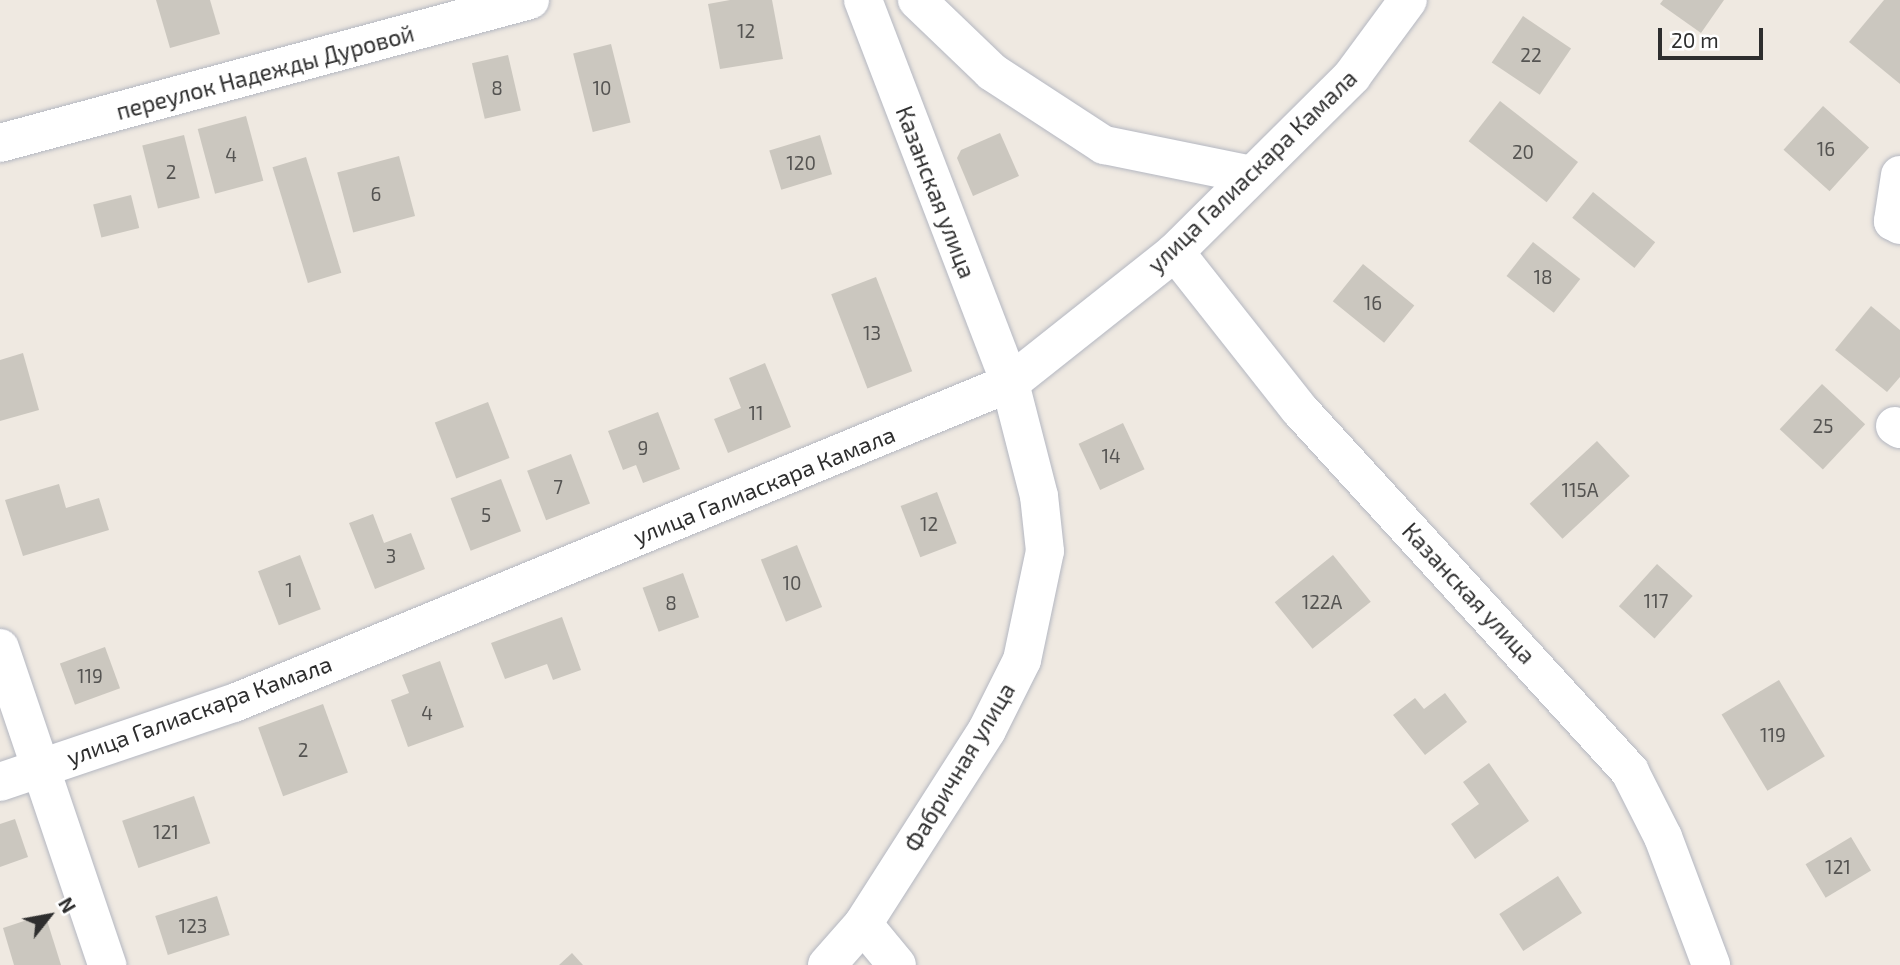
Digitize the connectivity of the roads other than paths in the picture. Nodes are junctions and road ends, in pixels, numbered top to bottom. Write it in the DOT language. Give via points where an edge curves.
graph roads {
  1 [pos="530,0"];
  2 [pos="863,0"];
  3 [pos="917,0"];
  4 [pos="1408,0"];
  5 [pos="0,143"];
  6 [pos="1251,175"];
  7 [pos="1900,175"];
  8 [pos="1900,225"];
  9 [pos="1175,252"];
  10 [pos="1010,383"];
  11 [pos="0,648"];
  12 [pos="41,767"];
  13 [pos="0,782"];
  14 [pos="863,924"];
  15 [pos="107,965"];
  16 [pos="827,965"];
  17 [pos="897,965"];
  18 [pos="1711,965"];
  1 -- 5 [label="street, переулок Надежды Дуровой"];
  2 -- 10 [label="street, Казанская улица"];
  3 -- 6 [label="street" via="992,72 1104,145"];
  4 -- 6 [label="street, улица Галиаскара Камала" via="1352,76"];
  6 -- 9 [label="street, улица Галиаскара Камала"];
  7 -- 8 [label="street" via="1893,221"];
  9 -- 10 [label="street, улица Галиаскара Камала"];
  9 -- 18 [label="street, Казанская улица" via="1299,408 1630,772 1664,837"];
  10 -- 12 [label="street, улица Галиаскара Камала" via="234,703"];
  10 -- 14 [label="street, Фабричная улица" via="1039,496 1045,551 1037,608 1022,660 987,730"];
  11 -- 12 [label="street"];
  12 -- 13 [label="street, улица Галиаскара Камала"];
  12 -- 15 [label="street"];
  14 -- 16 [label="street, Фабричная улица"];
  14 -- 17 [label="street"];
}
